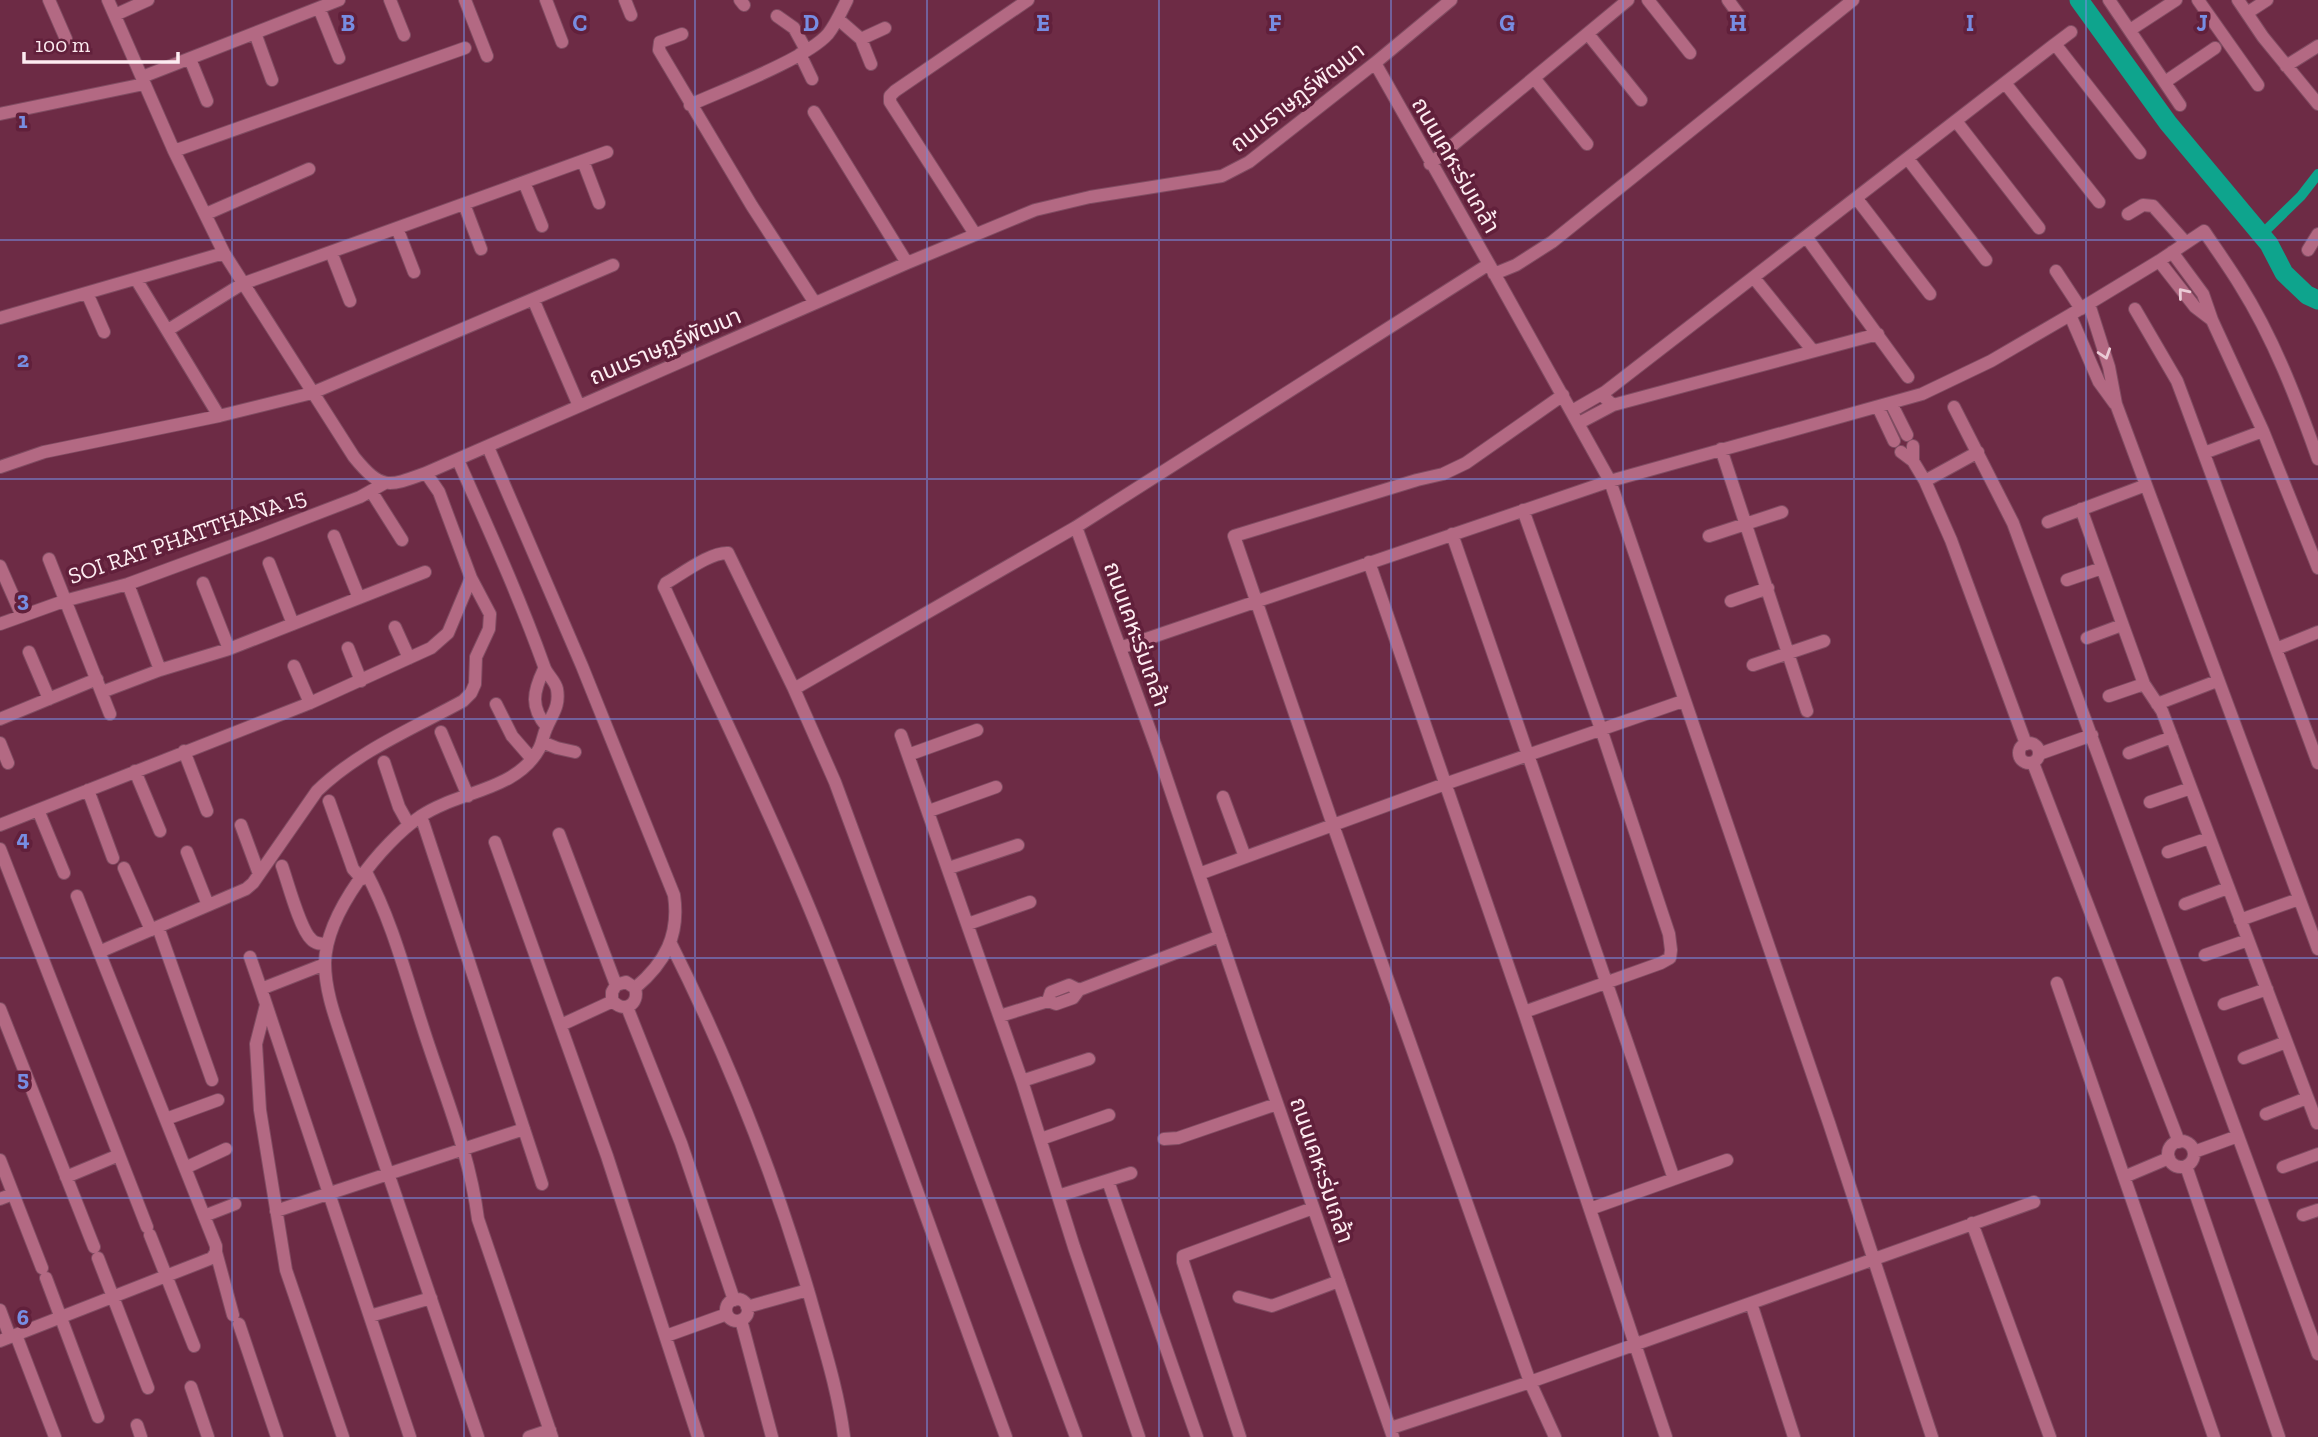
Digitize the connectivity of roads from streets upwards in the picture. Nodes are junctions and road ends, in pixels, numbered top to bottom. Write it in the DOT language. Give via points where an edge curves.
graph roads {
  1 [pos="49,0"];
  2 [pos="108,0"];
  3 [pos="148,0"];
  4 [pos="339,0"];
  5 [pos="390,0"];
  6 [pos="465,0"];
  7 [pos="545,0"];
  8 [pos="625,0"];
  9 [pos="847,0"];
  10 [pos="1028,0"];
  11 [pos="1451,0"];
  12 [pos="1628,0"];
  13 [pos="1648,0"];
  14 [pos="1728,0"];
  15 [pos="1853,0"];
  16 [pos="2109,0"];
  17 [pos="2176,0"];
  18 [pos="2198,0"];
  19 [pos="2238,0"];
  20 [pos="2267,0"];
  21 [pos="319,8"];
  22 [pos="2247,13"];
  23 [pos="115,15"];
  24 [pos="631,15"];
  25 [pos="1739,15"];
  26 [pos="777,16"];
  27 [pos="838,19"];
  28 [pos="885,28"];
  29 [pos="2130,30"];
  30 [pos="2071,32"];
  31 [pos="254,33"];
  32 [pos="682,34"];
  33 [pos="1588,34"];
  34 [pos="404,36"];
  35 [pos="66,39"];
  36 [pos="861,39"];
  37 [pos="562,42"];
  38 [pos="2055,44"];
  39 [pos="2318,46"];
  40 [pos="465,48"];
  41 [pos="2215,48"];
  42 [pos="803,52"];
  43 [pos="1690,53"];
  44 [pos="487,56"];
  45 [pos="190,58"];
  46 [pos="339,58"];
  47 [pos="1375,63"];
  48 [pos="871,64"];
  49 [pos="2286,66"];
  50 [pos="1534,78"];
  51 [pos="812,79"];
  52 [pos="272,80"];
  53 [pos="143,81"];
  54 [pos="2165,82"];
  55 [pos="2005,83"];
  56 [pos="2258,85"];
  57 [pos="1641,100"];
  58 [pos="207,101"];
  59 [pos="690,104"];
  60 [pos="2318,104"];
  61 [pos="2180,105"];
  62 [pos="814,112"];
  63 [pos="0,114"];
  64 [pos="1956,121"];
  65 [pos="1587,144"];
  66 [pos="174,151"];
  67 [pos="607,152"];
  68 [pos="2140,153"];
  69 [pos="1908,159"];
  70 [pos="583,161"];
  71 [pos="1430,164"];
  72 [pos="309,169"];
  73 [pos="524,181"];
  74 [pos="1857,198"];
  75 [pos="2098,202"];
  76 [pos="599,203"];
  77 [pos="464,204"];
  78 [pos="206,214"];
  79 [pos="2128,214"];
  80 [pos="542,226"];
  81 [pos="397,228"];
  82 [pos="2039,228"];
  83 [pos="975,234"];
  84 [pos="2318,234"];
  85 [pos="1807,238"];
  86 [pos="2186,243"];
  87 [pos="481,250"];
  88 [pos="2308,250"];
  89 [pos="331,252"];
  90 [pos="2172,252"];
  91 [pos="224,253"];
  92 [pos="1986,260"];
  93 [pos="2159,261"];
  94 [pos="907,263"];
  95 [pos="613,265"];
  96 [pos="1492,269"];
  97 [pos="2056,271"];
  98 [pos="414,272"];
  99 [pos="1754,278"];
  100 [pos="136,279"];
  101 [pos="242,284"];
  102 [pos="87,293"];
  103 [pos="1930,294"];
  104 [pos="533,299"];
  105 [pos="350,301"];
  106 [pos="815,303"];
  107 [pos="2135,309"];
  108 [pos="2080,310"];
  109 [pos="0,318"];
  110 [pos="2212,320"];
  111 [pos="168,330"];
  112 [pos="104,332"];
  113 [pos="1878,334"];
  114 [pos="1813,351"];
  115 [pos="1908,377"];
  116 [pos="1605,392"];
  117 [pos="312,393"];
  118 [pos="1563,395"];
  119 [pos="1891,403"];
  120 [pos="2116,404"];
  121 [pos="1613,405"];
  122 [pos="579,406"];
  123 [pos="1878,407"];
  124 [pos="1954,408"];
  125 [pos="219,416"];
  126 [pos="1575,417"];
  127 [pos="2263,431"];
  128 [pos="488,447"];
  129 [pos="1721,449"];
  130 [pos="1978,452"];
  131 [pos="2204,453"];
  132 [pos="2318,459"];
  133 [pos="458,460"];
  134 [pos="1913,461"];
  135 [pos="0,467"];
  136 [pos="426,473"];
  137 [pos="1610,481"];
  138 [pos="1925,481"];
  139 [pos="384,483"];
  140 [pos="2146,485"];
  141 [pos="371,491"];
  142 [pos="2081,509"];
  143 [pos="1523,510"];
  144 [pos="1782,512"];
  145 [pos="2048,522"];
  146 [pos="1746,523"];
  147 [pos="1076,527"];
  148 [pos="1452,534"];
  149 [pos="334,536"];
  150 [pos="1709,536"];
  151 [pos="402,540"];
  152 [pos="49,559"];
  153 [pos="1369,562"];
  154 [pos="269,563"];
  155 [pos="0,566"];
  156 [pos="2102,568"];
  157 [pos="2318,568"];
  158 [pos="425,572"];
  159 [pos="471,578"];
  160 [pos="2067,580"];
  161 [pos="203,583"];
  162 [pos="128,584"];
  163 [pos="1768,588"];
  164 [pos="359,598"];
  165 [pos="64,601"];
  166 [pos="1255,601"];
  167 [pos="1731,601"];
  168 [pos="22,616"];
  169 [pos="0,624"];
  170 [pos="293,624"];
  171 [pos="2122,625"];
  172 [pos="395,627"];
  173 [pos="2318,632"];
  174 [pos="2087,638"];
  175 [pos="1824,641"];
  176 [pos="348,648"];
  177 [pos="1120,648"];
  178 [pos="229,649"];
  179 [pos="2276,649"];
  180 [pos="29,652"];
  181 [pos="1789,652"];
  182 [pos="409,658"];
  183 [pos="1753,665"];
  184 [pos="294,666"];
  185 [pos="544,669"];
  186 [pos="160,670"];
  187 [pos="361,681"];
  188 [pos="2217,681"];
  189 [pos="2144,684"];
  190 [pos="100,685"];
  191 [pos="794,688"];
  192 [pos="2109,696"];
  193 [pos="50,699"];
  194 [pos="1683,701"];
  195 [pos="310,704"];
  196 [pos="496,704"];
  197 [pos="2157,704"];
  198 [pos="1807,711"];
  199 [pos="110,714"];
  200 [pos="0,719"];
  201 [pos="547,727"];
  202 [pos="1601,729"];
  203 [pos="976,730"];
  204 [pos="442,732"];
  205 [pos="2092,735"];
  206 [pos="901,736"];
  207 [pos="2172,737"];
  208 [pos="542,742"];
  209 [pos="0,743"];
  210 [pos="184,751"];
  211 [pos="575,752"];
  212 [pos="2129,753"];
  213 [pos="908,755"];
  214 [pos="1528,756"];
  215 [pos="2036,758"];
  216 [pos="532,760"];
  217 [pos="384,762"];
  218 [pos="8,763"];
  219 [pos="2318,763"];
  220 [pos="135,771"];
  221 [pos="1445,785"];
  222 [pos="996,787"];
  223 [pos="2191,788"];
  224 [pos="88,790"];
  225 [pos="468,796"];
  226 [pos="1223,797"];
  227 [pos="329,801"];
  228 [pos="2150,802"];
  229 [pos="38,810"];
  230 [pos="207,811"];
  231 [pos="929,811"];
  232 [pos="421,816"];
  233 [pos="0,825"];
  234 [pos="241,825"];
  235 [pos="409,825"];
  236 [pos="1333,825"];
  237 [pos="159,831"];
  238 [pos="559,834"];
  239 [pos="2209,838"];
  240 [pos="495,842"];
  241 [pos="1018,845"];
  242 [pos="0,849"];
  243 [pos="187,852"];
  244 [pos="2168,852"];
  245 [pos="1245,857"];
  246 [pos="113,858"];
  247 [pos="282,866"];
  248 [pos="124,868"];
  249 [pos="949,868"];
  250 [pos="64,873"];
  251 [pos="259,874"];
  252 [pos="1199,874"];
  253 [pos="364,875"];
  254 [pos="2228,888"];
  255 [pos="77,896"];
  256 [pos="2299,899"];
  257 [pos="1030,902"];
  258 [pos="2185,904"];
  259 [pos="208,905"];
  260 [pos="2241,920"];
  261 [pos="968,924"];
  262 [pos="155,928"];
  263 [pos="1220,936"];
  264 [pos="2248,940"];
  265 [pos="327,944"];
  266 [pos="671,944"];
  267 [pos="2318,949"];
  268 [pos="99,952"];
  269 [pos="2205,955"];
  270 [pos="250,957"];
  271 [pos="325,964"];
  272 [pos="1605,983"];
  273 [pos="2057,983"];
  274 [pos="616,985"];
  275 [pos="635,988"];
  276 [pos="261,989"];
  277 [pos="2267,989"];
  278 [pos="613,1001"];
  279 [pos="266,1004"];
  280 [pos="2224,1004"];
  281 [pos="627,1007"];
  282 [pos="0,1009"];
  283 [pos="1524,1012"];
  284 [pos="1000,1016"];
  285 [pos="561,1025"];
  286 [pos="2286,1042"];
  287 [pos="2244,1058"];
  288 [pos="1089,1059"];
  289 [pos="212,1080"];
  290 [pos="1022,1081"];
  291 [pos="2307,1098"];
  292 [pos="218,1100"];
  293 [pos="1277,1104"];
  294 [pos="2266,1114"];
  295 [pos="1109,1115"];
  296 [pos="166,1119"];
  297 [pos="2317,1122"];
  298 [pos="524,1129"];
  299 [pos="2238,1136"];
  300 [pos="1041,1139"];
  301 [pos="1164,1139"];
  302 [pos="2179,1142"];
  303 [pos="226,1149"];
  304 [pos="463,1149"];
  305 [pos="2194,1152"];
  306 [pos="2318,1154"];
  307 [pos="119,1155"];
  308 [pos="2169,1158"];
  309 [pos="0,1160"];
  310 [pos="1727,1160"];
  311 [pos="2186,1166"];
  312 [pos="2283,1167"];
  313 [pos="185,1168"];
  314 [pos="1131,1173"];
  315 [pos="388,1174"];
  316 [pos="66,1177"];
  317 [pos="2124,1177"];
  318 [pos="1674,1179"];
  319 [pos="1108,1181"];
  320 [pos="542,1184"];
  321 [pos="330,1192"];
  322 [pos="13,1194"];
  323 [pos="1058,1196"];
  324 [pos="0,1199"];
  325 [pos="2034,1202"];
  326 [pos="235,1204"];
  327 [pos="1314,1208"];
  328 [pos="1590,1209"];
  329 [pos="276,1210"];
  330 [pos="2318,1210"];
  331 [pos="2303,1215"];
  332 [pos="204,1216"];
  333 [pos="1972,1223"];
  334 [pos="216,1252"];
  335 [pos="1873,1259"];
  336 [pos="166,1276"];
  337 [pos="1339,1282"];
  338 [pos="808,1290"];
  339 [pos="114,1297"];
  340 [pos="1240,1297"];
  341 [pos="431,1298"];
  342 [pos="734,1300"];
  343 [pos="1751,1303"];
  344 [pos="747,1307"];
  345 [pos="0,1310"];
  346 [pos="727,1314"];
  347 [pos="370,1316"];
  348 [pos="61,1317"];
  349 [pos="741,1320"];
  350 [pos="666,1336"];
  351 [pos="9,1338"];
  352 [pos="1636,1344"];
  353 [pos="194,1346"];
  354 [pos="2318,1354"];
  355 [pos="1530,1382"];
  356 [pos="191,1387"];
  357 [pos="148,1388"];
  358 [pos="98,1417"];
  359 [pos="1392,1432"];
  360 [pos="551,1433"];
  361 [pos="55,1437"];
  362 [pos="208,1437"];
  363 [pos="277,1437"];
  364 [pos="342,1437"];
  365 [pos="410,1437"];
  366 [pos="478,1437"];
  367 [pos="529,1437"];
  368 [pos="698,1437"];
  369 [pos="772,1437"];
  370 [pos="845,1437"];
  371 [pos="1006,1437"];
  372 [pos="1076,1437"];
  373 [pos="1139,1437"];
  374 [pos="1197,1437"];
  375 [pos="1240,1437"];
  376 [pos="1555,1437"];
  377 [pos="1666,1437"];
  378 [pos="1794,1437"];
  379 [pos="1932,1437"];
  380 [pos="2050,1437"];
  381 [pos="2214,1437"];
  382 [pos="2279,1437"];
  1 -- 35 [label="street"];
  2 -- 23 [label="street"];
  3 -- 23 [label="street"];
  4 -- 21 [label="street"];
  5 -- 34 [label="street"];
  6 -- 44 [label="street"];
  7 -- 37 [label="street"];
  8 -- 24 [label="street"];
  9 -- 27 [label="street"];
  10 -- 83 [label="street" via="890,96"];
  11 -- 47 [label="street, ถนนราษฏร์พัฒนา"];
  12 -- 33 [label="street"];
  13 -- 43 [label="street"];
  14 -- 25 [label="street"];
  15 -- 96 [label="street" via="1552,242 1517,265"];
  16 -- 29 [label="street"];
  17 -- 29 [label="street"];
  18 -- 56 [label="street"];
  19 -- 22 [label="street"];
  20 -- 22 [label="street"];
  21 -- 31 [label="street"];
  21 -- 46 [label="street"];
  22 -- 49 [label="street"];
  23 -- 53 [label="street"];
  26 -- 42 [label="street" via="794,28"];
  27 -- 36 [label="street"];
  27 -- 42 [label="street" via="822,39"];
  28 -- 36 [label="street"];
  29 -- 54 [label="street"];
  30 -- 38 [label="street"];
  31 -- 45 [label="street"];
  31 -- 52 [label="street"];
  32 -- 59 [label="street" via="657,47"];
  33 -- 50 [label="street"];
  33 -- 57 [label="street"];
  36 -- 48 [label="street"];
  38 -- 55 [label="street"];
  38 -- 68 [label="street"];
  39 -- 49 [label="street"];
  40 -- 66 [label="street"];
  41 -- 54 [label="street"];
  42 -- 51 [label="street"];
  42 -- 59 [label="street"];
  45 -- 53 [label="street"];
  45 -- 58 [label="street"];
  47 -- 71 [label="street, ถนนเคหะร่มเกล้า"];
  47 -- 83 [label="street, ถนนราษฏร์พัฒนา" via="1231,173 1064,202"];
  49 -- 60 [label="street"];
  50 -- 65 [label="street"];
  50 -- 71 [label="street"];
  53 -- 63 [label="street"];
  53 -- 66 [label="street"];
  54 -- 61 [label="street"];
  55 -- 64 [label="street"];
  55 -- 75 [label="street"];
  59 -- 106 [label="street"];
  62 -- 94 [label="street"];
  64 -- 69 [label="street"];
  64 -- 82 [label="street"];
  66 -- 78 [label="street"];
  67 -- 70 [label="street"];
  69 -- 74 [label="street"];
  69 -- 92 [label="street"];
  70 -- 73 [label="street"];
  70 -- 76 [label="street"];
  71 -- 96 [label="street, ถนนเคหะร่มเกล้า"];
  72 -- 78 [label="street"];
  73 -- 77 [label="street"];
  73 -- 80 [label="street"];
  74 -- 85 [label="street"];
  74 -- 103 [label="street"];
  77 -- 81 [label="street"];
  77 -- 87 [label="street"];
  78 -- 91 [label="street"];
  79 -- 86 [label="street" via="2143,205 2153,206"];
  81 -- 89 [label="street"];
  81 -- 98 [label="street"];
  83 -- 94 [label="street, ถนนราษฏร์พัฒนา"];
  84 -- 88 [label="street"];
  85 -- 99 [label="street"];
  85 -- 113 [label="street"];
  86 -- 90 [label="street"];
  86 -- 132 [label="street" via="2204,231 2241,285 2300,408"];
  89 -- 101 [label="street"];
  89 -- 105 [label="street"];
  90 -- 93 [label="street"];
  90 -- 110 [label="street" via="2203,294"];
  91 -- 100 [label="street"];
  91 -- 101 [label="street"];
  93 -- 108 [label="street"];
  110 -- 93 [label="street, one-way" via="2194,307"];
  94 -- 106 [label="street, ถนนราษฏร์พัฒนา"];
  95 -- 104 [label="street"];
  96 -- 118 [label="street"];
  96 -- 147 [label="street, ถนนเคหะร่มเกล้า"];
  97 -- 108 [label="street"];
  99 -- 114 [label="street"];
  99 -- 116 [label="street"];
  100 -- 102 [label="street"];
  100 -- 111 [label="street"];
  101 -- 111 [label="street"];
  101 -- 117 [label="street"];
  102 -- 109 [label="street"];
  102 -- 112 [label="street"];
  104 -- 117 [label="street"];
  104 -- 122 [label="street"];
  106 -- 122 [label="street, ถนนราษฏร์พัฒนา"];
  107 -- 131 [label="street" via="2177,381"];
  108 -- 119 [label="street" via="1991,361 1922,394"];
  108 -- 120 [label="street, one-way" via="2109,367"];
  108 -- 120 [label="street" via="2099,382"];
  110 -- 127 [label="street"];
  111 -- 125 [label="street"];
  113 -- 114 [label="street"];
  113 -- 115 [label="street"];
  114 -- 121 [label="street"];
  116 -- 121 [label="street"];
  116 -- 126 [label="street"];
  117 -- 125 [label="street"];
  117 -- 139 [label="street" via="360,464"];
  118 -- 126 [label="street"];
  118 -- 166 [label="street" via="1443,474 1234,536"];
  119 -- 123 [label="street"];
  119 -- 134 [label="street" via="1910,440"];
  120 -- 140 [label="street"];
  121 -- 126 [label="street"];
  122 -- 128 [label="street, ถนนราษฏร์พัฒนา"];
  123 -- 129 [label="street"];
  123 -- 134 [label="street" via="1897,447"];
  124 -- 130 [label="street"];
  125 -- 135 [label="street" via="44,452"];
  126 -- 137 [label="street"];
  127 -- 131 [label="street"];
  127 -- 157 [label="street"];
  128 -- 133 [label="street, ถนนราษฏร์พัฒนา"];
  128 -- 266 [label="street" via="669,881 676,910"];
  129 -- 137 [label="street"];
  129 -- 146 [label="street"];
  130 -- 138 [label="street"];
  130 -- 205 [label="street" via="2013,523"];
  131 -- 179 [label="street"];
  133 -- 136 [label="street, ถนนราษฏร์พัฒนา"];
  133 -- 185 [label="street" via="531,628"];
  134 -- 138 [label="street"];
  136 -- 139 [label="street, ถนนราษฏร์พัฒนา"];
  136 -- 159 [label="street" via="439,492"];
  137 -- 143 [label="street"];
  137 -- 194 [label="street"];
  138 -- 215 [label="street" via="2025,744 2034,745"];
  139 -- 141 [label="street, SOI RAT PHATTHANA 15"];
  140 -- 142 [label="street"];
  140 -- 188 [label="street"];
  141 -- 151 [label="street"];
  141 -- 162 [label="street, SOI RAT PHATTHANA 15"];
  142 -- 145 [label="street"];
  142 -- 156 [label="street"];
  143 -- 148 [label="street"];
  143 -- 202 [label="street"];
  144 -- 146 [label="street"];
  146 -- 150 [label="street"];
  146 -- 163 [label="street"];
  147 -- 177 [label="street, ถนนเคหะร่มเกล้า"];
  147 -- 191 [label="street"];
  148 -- 153 [label="street"];
  148 -- 214 [label="street"];
  149 -- 164 [label="street"];
  152 -- 165 [label="street"];
  153 -- 166 [label="street"];
  153 -- 221 [label="street"];
  154 -- 170 [label="street"];
  155 -- 168 [label="street"];
  156 -- 160 [label="street"];
  156 -- 171 [label="street"];
  158 -- 164 [label="street"];
  159 -- 182 [label="street" via="445,638"];
  159 -- 251 [label="street" via="490,614 476,657 471,693 358,758 327,782"];
  161 -- 178 [label="street"];
  162 -- 165 [label="street, SOI RAT PHATTHANA 15"];
  162 -- 186 [label="street"];
  163 -- 167 [label="street"];
  163 -- 181 [label="street"];
  164 -- 170 [label="street"];
  165 -- 168 [label="street, SOI RAT PHATTHANA 15"];
  165 -- 190 [label="street"];
  166 -- 177 [label="street"];
  166 -- 236 [label="street"];
  168 -- 169 [label="street, SOI RAT PHATTHANA 15"];
  170 -- 178 [label="street"];
  171 -- 174 [label="street"];
  171 -- 189 [label="street"];
  172 -- 182 [label="street"];
  173 -- 179 [label="street"];
  175 -- 181 [label="street"];
  176 -- 187 [label="street"];
  177 -- 252 [label="street, ถนนเคหะร่มเกล้า"];
  178 -- 186 [label="street"];
  179 -- 219 [label="street"];
  180 -- 193 [label="street"];
  181 -- 183 [label="street"];
  181 -- 198 [label="street"];
  182 -- 187 [label="street"];
  184 -- 195 [label="street"];
  185 -- 201 [label="street" via="536,689 536,710"];
  185 -- 201 [label="street" via="557,689 556,710"];
  186 -- 190 [label="street"];
  187 -- 195 [label="street"];
  188 -- 197 [label="street"];
  188 -- 256 [label="street"];
  189 -- 192 [label="street"];
  189 -- 197 [label="street"];
  190 -- 193 [label="street"];
  190 -- 199 [label="street"];
  191 -- 371 [label="street" via="728,553 720,552 666,583 822,939"];
  191 -- 372 [label="street" via="835,782"];
  193 -- 200 [label="street"];
  194 -- 202 [label="street"];
  194 -- 335 [label="street"];
  195 -- 210 [label="street"];
  196 -- 216 [label="street" via="512,736"];
  197 -- 207 [label="street"];
  201 -- 208 [label="street"];
  202 -- 214 [label="street"];
  202 -- 272 [label="street" via="1671,950 1661,963"];
  203 -- 213 [label="street"];
  204 -- 225 [label="street"];
  205 -- 215 [label="street"];
  205 -- 299 [label="street"];
  206 -- 213 [label="street"];
  207 -- 212 [label="street"];
  207 -- 223 [label="street"];
  208 -- 211 [label="street"];
  208 -- 216 [label="street"];
  209 -- 218 [label="street"];
  210 -- 220 [label="street"];
  210 -- 230 [label="street"];
  213 -- 231 [label="street"];
  214 -- 221 [label="street"];
  214 -- 272 [label="street"];
  215 -- 302 [label="street"];
  216 -- 225 [label="street" via="513,775"];
  217 -- 235 [label="street"];
  220 -- 224 [label="street"];
  220 -- 237 [label="street"];
  221 -- 236 [label="street"];
  221 -- 283 [label="street"];
  222 -- 231 [label="street"];
  223 -- 228 [label="street"];
  223 -- 239 [label="street"];
  224 -- 229 [label="street"];
  224 -- 246 [label="street"];
  225 -- 232 [label="street"];
  226 -- 245 [label="street"];
  227 -- 253 [label="street" via="353,869"];
  229 -- 233 [label="street"];
  229 -- 250 [label="street"];
  231 -- 249 [label="street"];
  232 -- 235 [label="street"];
  232 -- 298 [label="street"];
  234 -- 251 [label="street"];
  235 -- 253 [label="street"];
  236 -- 245 [label="street"];
  236 -- 355 [label="street"];
  238 -- 274 [label="street"];
  239 -- 244 [label="street"];
  239 -- 254 [label="street"];
  240 -- 285 [label="street"];
  241 -- 249 [label="street"];
  242 -- 307 [label="street"];
  243 -- 259 [label="street"];
  245 -- 252 [label="street"];
  247 -- 265 [label="street" via="305,929 311,939"];
  248 -- 262 [label="street"];
  249 -- 261 [label="street"];
  251 -- 259 [label="street" via="246,889"];
  252 -- 263 [label="street, ถนนเคหะร่มเกล้า"];
  253 -- 265 [label="street" via="338,912"];
  253 -- 304 [label="street" via="377,892"];
  254 -- 258 [label="street"];
  254 -- 260 [label="street"];
  255 -- 268 [label="street"];
  256 -- 260 [label="street"];
  256 -- 267 [label="street"];
  257 -- 261 [label="street"];
  259 -- 262 [label="street"];
  260 -- 264 [label="street"];
  261 -- 284 [label="street"];
  262 -- 268 [label="street"];
  262 -- 289 [label="street"];
  263 -- 284 [label="street" via="1079,990 1069,985 1051,992 1048,1002"];
  263 -- 293 [label="street, ถนนเคหะร่มเกล้า"];
  264 -- 269 [label="street"];
  264 -- 277 [label="street"];
  265 -- 271 [label="street"];
  266 -- 275 [label="street" via="663,960"];
  266 -- 338 [label="street" via="759,1147"];
  268 -- 296 [label="street"];
  270 -- 276 [label="street"];
  271 -- 276 [label="street"];
  271 -- 315 [label="street" via="332,1006"];
  272 -- 283 [label="street"];
  272 -- 318 [label="street"];
  273 -- 317 [label="street"];
  274 -- 275 [label="street" via="626,982"];
  274 -- 278 [label="street"];
  275 -- 281 [label="street" via="636,999"];
  276 -- 279 [label="street"];
  277 -- 280 [label="street"];
  277 -- 286 [label="street"];
  278 -- 281 [label="street"];
  278 -- 285 [label="street"];
  279 -- 321 [label="street"];
  279 -- 329 [label="street" via="256,1044 260,1110"];
  281 -- 342 [label="street" via="681,1143"];
  282 -- 316 [label="street"];
  283 -- 328 [label="street"];
  284 -- 290 [label="street"];
  285 -- 350 [label="street"];
  286 -- 287 [label="street"];
  286 -- 291 [label="street"];
  288 -- 290 [label="street"];
  290 -- 300 [label="street"];
  291 -- 294 [label="street"];
  291 -- 297 [label="street"];
  292 -- 296 [label="street"];
  293 -- 301 [label="street"];
  293 -- 327 [label="street, ถนนเคหะร่มเกล้า"];
  295 -- 300 [label="street"];
  296 -- 313 [label="street"];
  298 -- 304 [label="street"];
  298 -- 320 [label="street"];
  299 -- 305 [label="street"];
  299 -- 354 [label="street"];
  300 -- 323 [label="street"];
  302 -- 305 [label="street" via="2187,1143"];
  302 -- 308 [label="street"];
  303 -- 313 [label="street"];
  304 -- 315 [label="street"];
  304 -- 360 [label="street" via="478,1219"];
  305 -- 311 [label="street"];
  306 -- 312 [label="street"];
  307 -- 316 [label="street"];
  307 -- 336 [label="street"];
  308 -- 311 [label="street" via="2178,1167"];
  308 -- 317 [label="street"];
  309 -- 322 [label="street"];
  310 -- 318 [label="street"];
  311 -- 382 [label="street"];
  313 -- 332 [label="street"];
  314 -- 319 [label="street"];
  315 -- 321 [label="street"];
  315 -- 341 [label="street"];
  316 -- 339 [label="street"];
  317 -- 381 [label="street"];
  318 -- 328 [label="street"];
  319 -- 323 [label="street"];
  319 -- 374 [label="street"];
  321 -- 329 [label="street"];
  321 -- 347 [label="street"];
  322 -- 324 [label="street"];
  322 -- 348 [label="street"];
  323 -- 373 [label="street"];
  325 -- 333 [label="street"];
  326 -- 332 [label="street"];
  327 -- 337 [label="street, ถนนเคหะร่มเกล้า"];
  327 -- 375 [label="street" via="1182,1259"];
  328 -- 352 [label="street"];
  329 -- 364 [label="street" via="286,1270"];
  330 -- 331 [label="street"];
  332 -- 334 [label="street"];
  333 -- 335 [label="street"];
  333 -- 380 [label="street"];
  334 -- 336 [label="street" via="212,1258"];
  334 -- 363 [label="street"];
  335 -- 343 [label="street"];
  335 -- 379 [label="street"];
  336 -- 339 [label="street"];
  336 -- 353 [label="street"];
  337 -- 340 [label="street" via="1272,1306"];
  337 -- 359 [label="street, ถนนเคหะร่มเกล้า"];
  338 -- 344 [label="street"];
  338 -- 370 [label="street"];
  339 -- 348 [label="street"];
  339 -- 357 [label="street"];
  341 -- 347 [label="street"];
  341 -- 366 [label="street"];
  342 -- 344 [label="street"];
  342 -- 346 [label="street" via="726,1307"];
  343 -- 352 [label="street"];
  343 -- 378 [label="street"];
  344 -- 349 [label="street"];
  345 -- 351 [label="street"];
  346 -- 349 [label="street"];
  346 -- 350 [label="street"];
  347 -- 365 [label="street"];
  348 -- 351 [label="street"];
  348 -- 358 [label="street"];
  349 -- 369 [label="street"];
  350 -- 368 [label="street"];
  351 -- 361 [label="street"];
  352 -- 355 [label="street"];
  352 -- 377 [label="street"];
  355 -- 359 [label="street"];
  355 -- 376 [label="street"];
  356 -- 362 [label="street"];
  360 -- 367 [label="street"];
}
